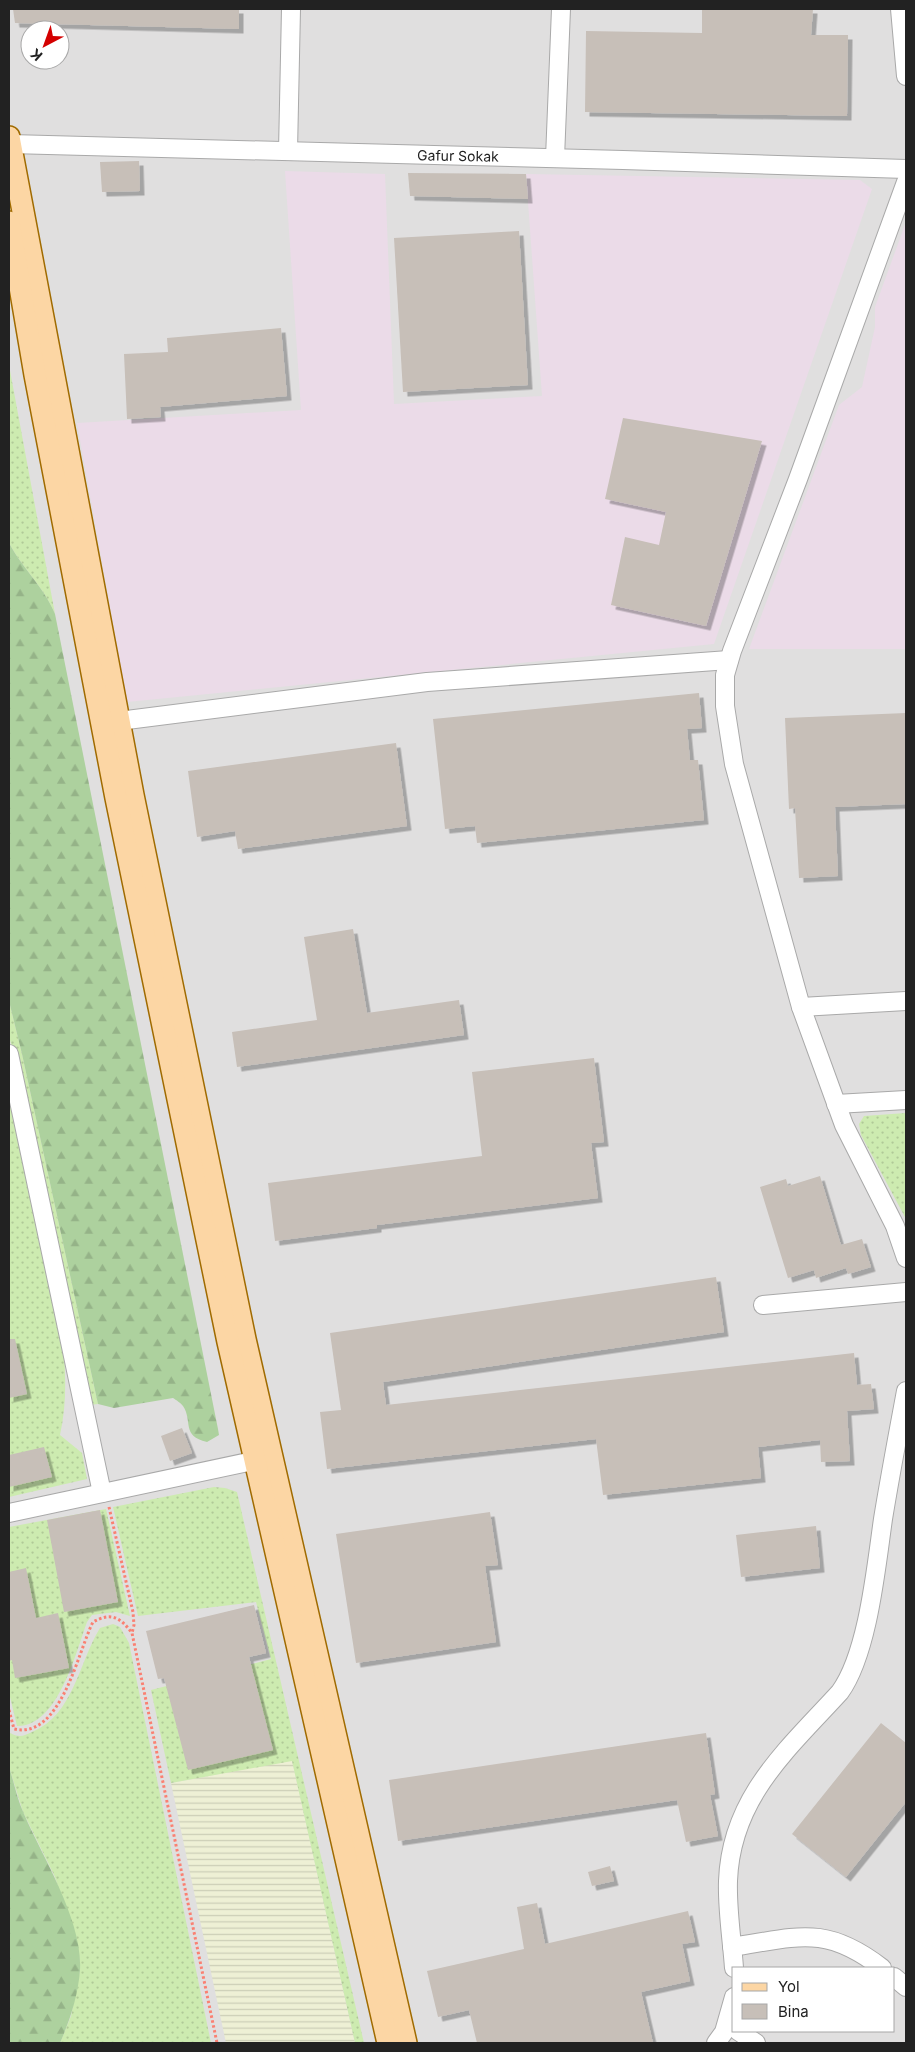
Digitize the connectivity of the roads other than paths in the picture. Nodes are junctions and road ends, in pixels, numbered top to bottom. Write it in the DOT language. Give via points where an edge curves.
graph roads {
  1 [pos="291,9"];
  2 [pos="561,9"];
  3 [pos="900,9"];
  4 [pos="906,76"];
  5 [pos="9,141"];
  6 [pos="288,151"];
  7 [pos="556,158"];
  8 [pos="906,170"];
  9 [pos="906,182"];
  10 [pos="9,222"];
  11 [pos="729,660"];
  12 [pos="119,721"];
  13 [pos="906,1001"];
  14 [pos="801,1007"];
  15 [pos="9,1054"];
  16 [pos="906,1100"];
  17 [pos="836,1104"];
  18 [pos="906,1258"];
  19 [pos="906,1292"];
  20 [pos="763,1305"];
  21 [pos="906,1391"];
  22 [pos="264,1459"];
  23 [pos="898,1474"];
  24 [pos="104,1492"];
  25 [pos="9,1513"];
  26 [pos="732,1947"];
  27 [pos="734,1967"];
  28 [pos="881,1967"];
  29 [pos="895,1978"];
  30 [pos="906,1987"];
  31 [pos="732,2028"];
  32 [pos="740,2032"];
  33 [pos="388,2043"];
  34 [pos="406,2043"];
  35 [pos="716,2043"];
  36 [pos="756,2043"];
  1 -- 6 [label="street"];
  2 -- 7 [label="street"];
  3 -- 4 [label="street"];
  5 -- 6 [label="street, Gafur Sokak"];
  5 -- 12 [label="main road"];
  6 -- 7 [label="street, Gafur Sokak"];
  7 -- 8 [label="street, Gafur Sokak"];
  9 -- 11 [label="street"];
  10 -- 22 [label="main road" via="116,798 228,1342"];
  11 -- 12 [label="street" via="427,682"];
  11 -- 14 [label="street" via="725,675 725,706 734,764"];
  12 -- 22 [label="main road" via="245,1339"];
  13 -- 14 [label="street"];
  14 -- 17 [label="street"];
  15 -- 24 [label="street"];
  16 -- 17 [label="street"];
  17 -- 18 [label="street" via="895,1226"];
  19 -- 20 [label="street"];
  21 -- 23 [label="street"];
  22 -- 24 [label="street"];
  22 -- 33 [label="main road"];
  22 -- 34 [label="main road"];
  23 -- 26 [label="street" via="860,1644 848,1680 767,1772 749,1802 736,1834 728,1880"];
  24 -- 25 [label="street"];
  26 -- 27 [label="street"];
  26 -- 28 [label="street" via="817,1937 848,1945"];
  29 -- 30 [label="street"];
  31 -- 35 [label="street"];
  32 -- 36 [label="street"];
}
